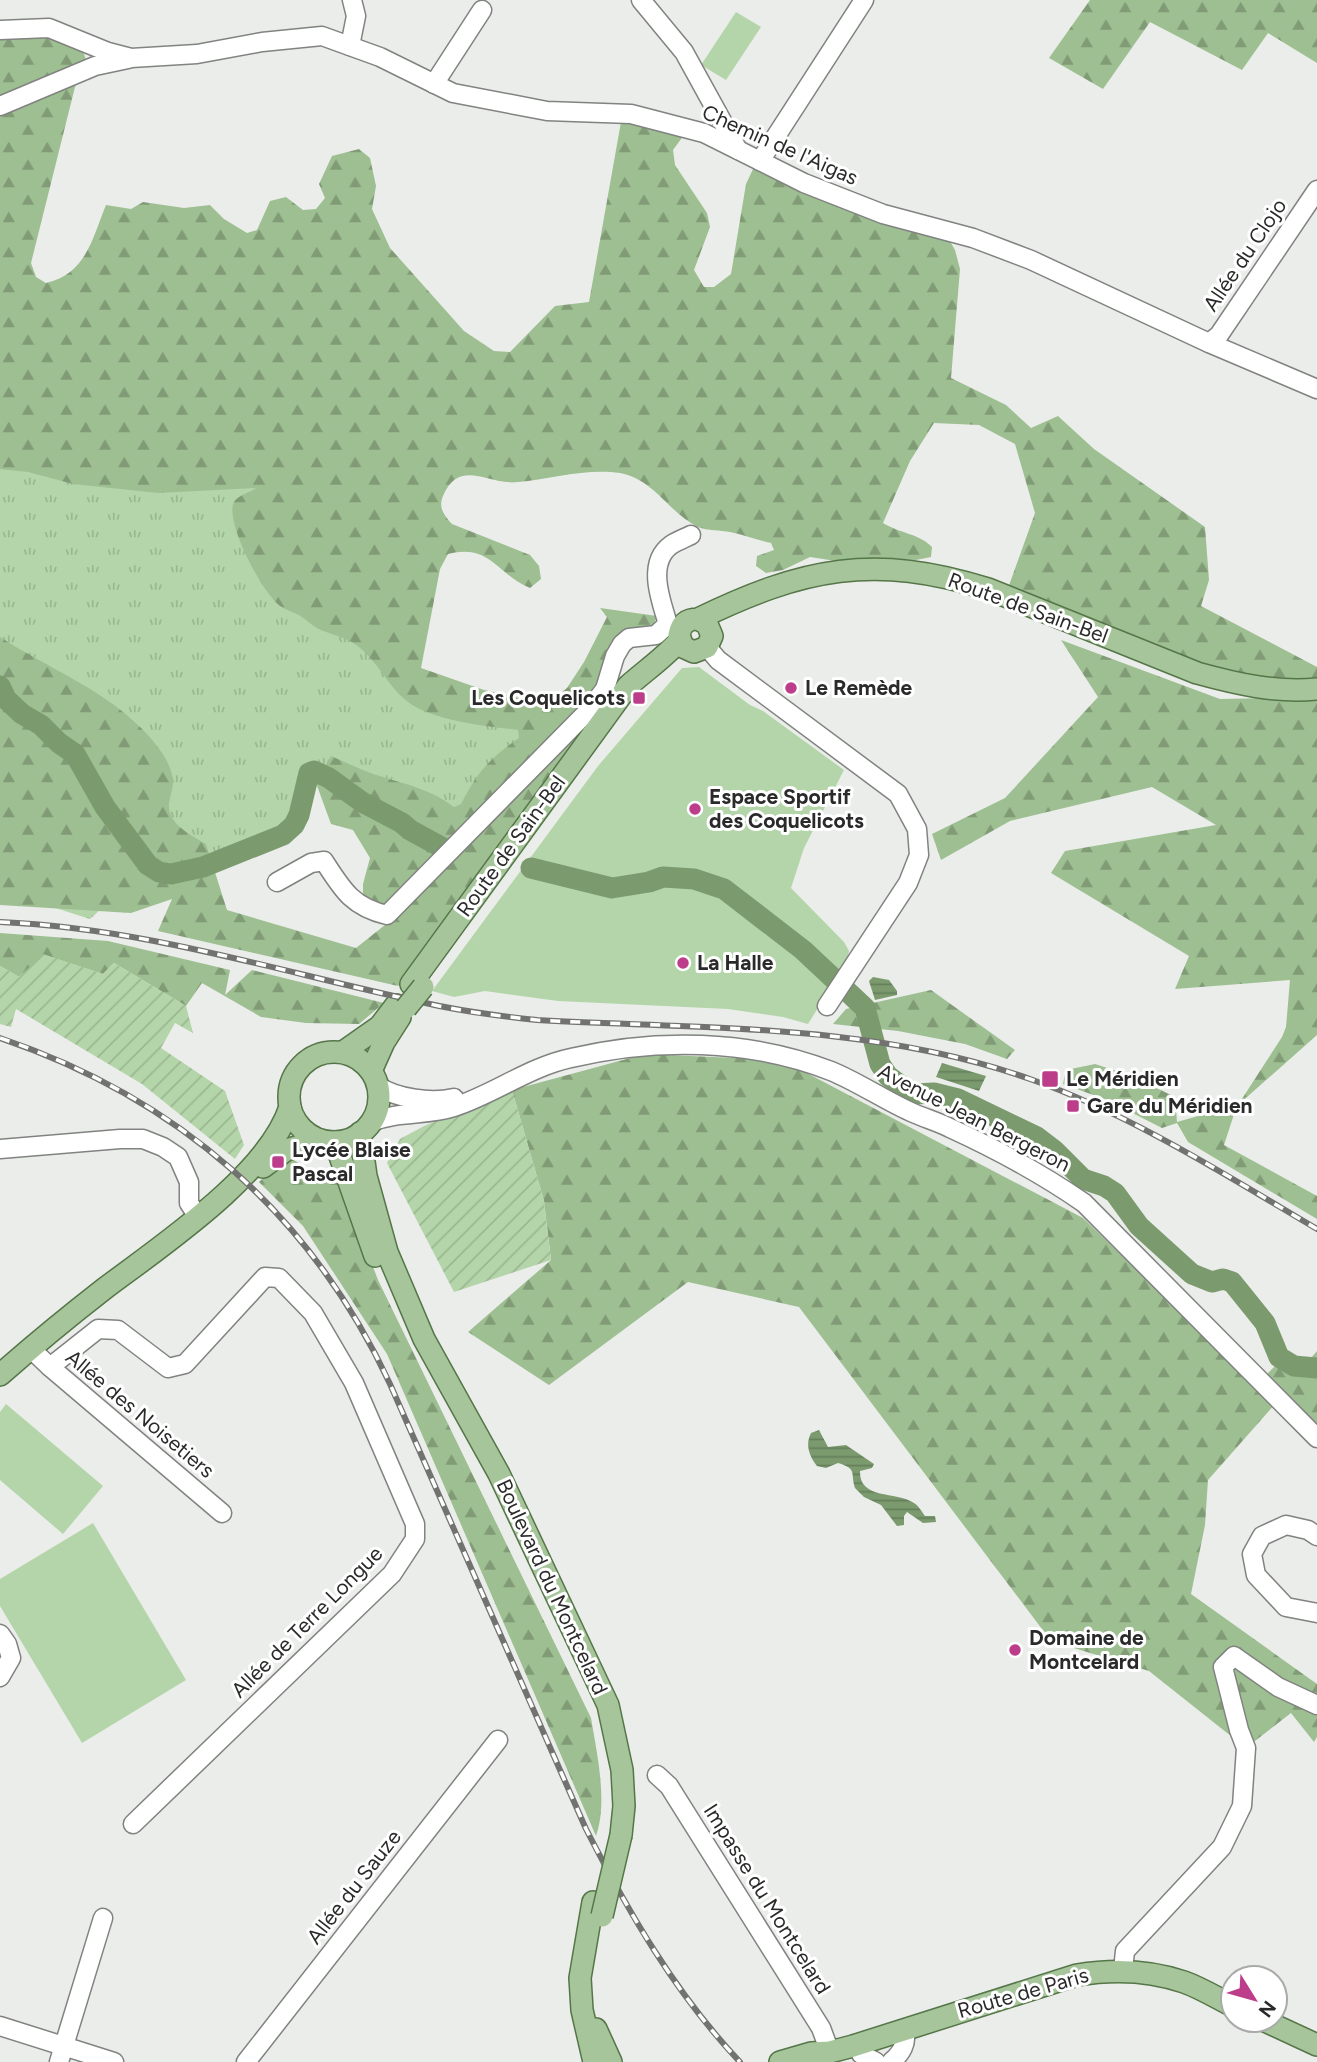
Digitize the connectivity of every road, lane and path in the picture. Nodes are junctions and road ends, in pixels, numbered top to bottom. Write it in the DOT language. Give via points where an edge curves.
graph roads {
  1 [pos="352,0"];
  2 [pos="642,0"];
  3 [pos="864,0"];
  4 [pos="482,10"];
  5 [pos="0,30"];
  6 [pos="350,46"];
  7 [pos="131,58"];
  8 [pos="434,84"];
  9 [pos="0,106"];
  10 [pos="738,150"];
  11 [pos="760,161"];
  12 [pos="1317,190"];
  13 [pos="1209,343"];
  14 [pos="1317,389"];
  15 [pos="691,535"];
  16 [pos="690,634"];
  17 [pos="1317,689"];
  18 [pos="1317,697"];
  19 [pos="277,881"];
  20 [pos="836,992"];
  21 [pos="401,1007"];
  22 [pos="343,1052"];
  23 [pos="374,1078"];
  24 [pos="495,1087"];
  25 [pos="290,1107"];
  26 [pos="366,1128"];
  27 [pos="328,1141"];
  28 [pos="0,1149"];
  29 [pos="189,1182"];
  30 [pos="221,1198"];
  31 [pos="198,1217"];
  32 [pos="30,1348"];
  33 [pos="50,1367"];
  34 [pos="0,1375"];
  35 [pos="1317,1438"];
  36 [pos="222,1513"];
  37 [pos="1317,1536"];
  38 [pos="1317,1614"];
  39 [pos="0,1634"];
  40 [pos="0,1677"];
  41 [pos="1317,1705"];
  42 [pos="498,1740"];
  43 [pos="657,1775"];
  44 [pos="133,1824"];
  45 [pos="615,1833"];
  46 [pos="598,1909"];
  47 [pos="103,1918"];
  48 [pos="1123,1970"];
  49 [pos="1219,1999"];
  50 [pos="0,2026"];
  51 [pos="904,2030"];
  52 [pos="1289,2032"];
  53 [pos="855,2045"];
  54 [pos="1317,2045"];
  55 [pos="826,2050"];
  56 [pos="62,2054"];
  57 [pos="785,2060"];
  58 [pos="114,2062"];
  59 [pos="246,2062"];
  60 [pos="594,2062"];
  61 [pos="611,2062"];
  62 [pos="876,2062"];
  63 [pos="891,2062"];
  1 -- 6 [label="street" via="356,16"];
  2 -- 10 [label="street" via="684,52"];
  3 -- 11 [label="street"];
  4 -- 8 [label="street"];
  5 -- 7 [label="street, Chemin de l'Aigas" via="49,28"];
  6 -- 7 [label="street, Chemin de l'Aigas" via="322,36 197,54"];
  6 -- 8 [label="street, Chemin de l'Aigas"];
  7 -- 9 [label="street" via="95,66"];
  8 -- 10 [label="street, Chemin de l'Aigas" via="453,93 547,111 631,114 704,133"];
  10 -- 11 [label="street, Chemin de l'Aigas"];
  11 -- 13 [label="street, Chemin de l'Aigas" via="883,214 1031,260"];
  12 -- 13 [label="street, Allée du Clojo" via="1219,335"];
  13 -- 14 [label="street, Chemin de l'Aigas"];
  15 -- 16 [label="street" via="669,547 660,558 657,576 659,596"];
  16 -- 17 [label="main road, Route de Sain-Bel" via="757,592 792,580 843,570 884,569 959,580 1197,673 1265,688"];
  16 -- 18 [label="main road, Route de Sain-Bel" via="782,591 815,583 920,580 981,596 1220,690 1265,697"];
  16 -- 19 [label="street" via="629,638 622,644 605,689 589,710 387,915 359,905 324,861"];
  16 -- 20 [label="street" via="718,660 898,794 911,814 919,855 908,883"];
  16 -- 21 [label="main road, Route de Sain-Bel, bridge" via="633,693"];
  21 -- 22 [label="main road, Route de Sain-Bel"];
  21 -- 23 [label="main road, Route de Sain-Bel"];
  22 -- 23 [label="main road" via="359,1059"];
  22 -- 25 [label="main road" via="317,1055 302,1065 289,1089"];
  23 -- 24 [label="street, Avenue Jean Bergeron" via="385,1091 400,1096 447,1100"];
  23 -- 26 [label="main road" via="379,1104"];
  24 -- 26 [label="street, Avenue Jean Bergeron" via="443,1110 387,1116"];
  24 -- 35 [label="street, Avenue Jean Bergeron" via="569,1058 655,1046 745,1048 817,1067 1102,1223"];
  25 -- 27 [label="main road" via="300,1127"];
  25 -- 30 [label="main road" via="272,1144"];
  26 -- 27 [label="main road" via="348,1139"];
  26 -- 45 [label="main road, Boulevard du Montcelard" via="366,1176 387,1252 418,1327 499,1474 608,1705 622,1770 624,1806"];
  27 -- 30 [label="main road" via="286,1150"];
  27 -- 45 [label="main road, Boulevard du Montcelard" via="417,1345 496,1491 598,1709 612,1772"];
  28 -- 29 [label="street" via="143,1139 178,1157"];
  29 -- 30 [label="street"];
  29 -- 31 [label="street" via="189,1203"];
  30 -- 31 [label="main road"];
  31 -- 32 [label="main road"];
  32 -- 33 [label="street, Allée des Noisetiers"];
  32 -- 34 [label="main road"];
  33 -- 36 [label="street, Allée des Noisetiers"];
  33 -- 44 [label="street, Allée de Terre Longue" via="98,1329 118,1330 168,1368 185,1364 265,1277 279,1278 313,1313 354,1383 415,1524 415,1539 392,1574"];
  37 -- 38 [label="street" via="1286,1525 1262,1535 1252,1554 1256,1575 1286,1606"];
  39 -- 40 [label="street" via="11,1658"];
  41 -- 48 [label="street" via="1278,1687 1234,1656 1223,1667 1246,1748 1242,1807 1222,1847 1125,1951"];
  42 -- 59 [label="street, Allée du Sauze"];
  43 -- 55 [label="street, Impasse du Montcelard" via="669,1786 821,2028"];
  45 -- 46 [label="main road, Boulevard du Montcelard, bridge"];
  46 -- 60 [label="main road, Boulevard du Montcelard" via="580,1979"];
  46 -- 61 [label="main road, Boulevard du Montcelard" via="593,2008 597,2032"];
  47 -- 56 [label="street"];
  48 -- 49 [label="main road, Route de Paris" via="1184,1982"];
  48 -- 51 [label="main road, Route de Paris" via="1077,1975"];
  50 -- 56 [label="street"];
  51 -- 53 [label="main road, Route de Paris"];
  51 -- 63 [label="street" via="901,2055"];
  52 -- 54 [label="main road"];
  53 -- 55 [label="main road, Route de Paris"];
  53 -- 62 [label="street"];
  55 -- 57 [label="main road, Route de Paris"];
  56 -- 58 [label="street"];
}
